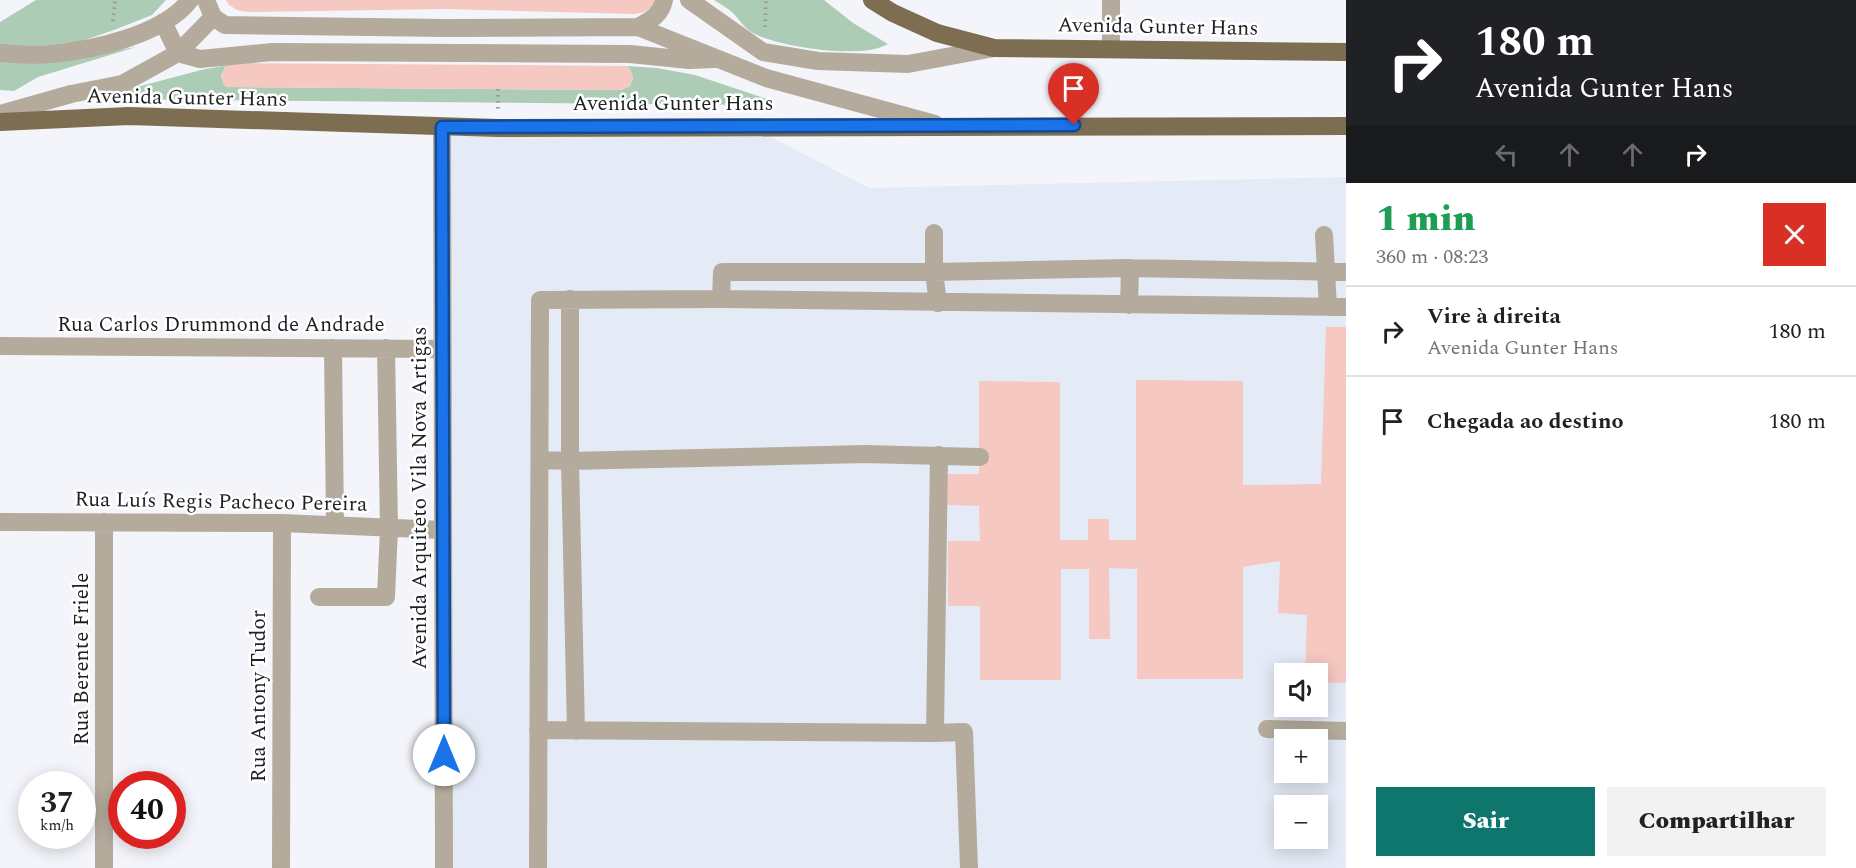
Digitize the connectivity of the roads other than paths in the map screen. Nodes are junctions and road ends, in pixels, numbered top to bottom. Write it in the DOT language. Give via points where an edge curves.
graph roads {
  1 [pos="190,0"];
  2 [pos="664,0"];
  3 [pos="689,0"];
  4 [pos="872,0"];
  5 [pos="1111,0"];
  6 [pos="210,8"];
  7 [pos="163,22"];
  8 [pos="638,27"];
  9 [pos="994,48"];
  10 [pos="1111,49"];
  11 [pos="1346,52"];
  12 [pos="178,53"];
  13 [pos="0,54"];
  14 [pos="716,59"];
  15 [pos="0,114"];
  16 [pos="0,123"];
  17 [pos="938,125"];
  18 [pos="1346,126"];
  19 [pos="442,127"];
  20 [pos="934,233"];
  21 [pos="1324,235"];
  22 [pos="1130,268"];
  23 [pos="934,272"];
  24 [pos="1326,272"];
  25 [pos="1346,272"];
  26 [pos="570,299"];
  27 [pos="721,299"];
  28 [pos="938,303"];
  29 [pos="1129,305"];
  30 [pos="1337,307"];
  31 [pos="0,346"];
  32 [pos="333,348"];
  33 [pos="386,348"];
  34 [pos="441,349"];
  35 [pos="939,455"];
  36 [pos="980,457"];
  37 [pos="540,460"];
  38 [pos="570,461"];
  39 [pos="0,522"];
  40 [pos="104,522"];
  41 [pos="282,523"];
  42 [pos="335,525"];
  43 [pos="389,528"];
  44 [pos="442,530"];
  45 [pos="319,597"];
  46 [pos="1267,729"];
  47 [pos="538,730"];
  48 [pos="576,731"];
  49 [pos="1346,731"];
  50 [pos="936,733"];
  51 [pos="104,868"];
  52 [pos="281,868"];
  53 [pos="444,868"];
  54 [pos="538,868"];
  55 [pos="969,868"];
  1 -- 7 [label="street"];
  2 -- 8 [label="street" via="662,10"];
  3 -- 9 [label="street" via="763,52 818,61 908,64"];
  4 -- 9 [label="main road, Avenida Gunter Hans" via="937,33"];
  5 -- 10 [label="street"];
  6 -- 8 [label="street" via="225,25"];
  6 -- 12 [label="street"];
  7 -- 12 [label="street"];
  7 -- 13 [label="street" via="116,43 50,54"];
  8 -- 14 [label="street"];
  9 -- 10 [label="main road, Avenida Gunter Hans"];
  10 -- 11 [label="main road, Avenida Gunter Hans"];
  12 -- 14 [label="street" via="200,58 284,52 630,54"];
  12 -- 15 [label="street" via="122,84"];
  14 -- 17 [label="street" via="766,78"];
  16 -- 19 [label="main road, Avenida Gunter Hans" via="129,116"];
  17 -- 18 [label="main road, Avenida Gunter Hans"];
  17 -- 19 [label="main road, Avenida Gunter Hans"];
  19 -- 34 [label="street, Avenida Arquiteto Vila Nova Artigas"];
  20 -- 23 [label="street"];
  21 -- 24 [label="street"];
  22 -- 23 [label="street"];
  22 -- 24 [label="street"];
  22 -- 29 [label="street"];
  23 -- 27 [label="street" via="722,272"];
  23 -- 28 [label="street"];
  24 -- 25 [label="street"];
  24 -- 30 [label="street"];
  26 -- 27 [label="street"];
  26 -- 37 [label="street" via="540,300"];
  26 -- 38 [label="street"];
  27 -- 28 [label="street"];
  28 -- 29 [label="street"];
  29 -- 30 [label="street"];
  31 -- 32 [label="street, Rua Carlos Drummond de Andrade"];
  32 -- 33 [label="street, Rua Carlos Drummond de Andrade"];
  32 -- 42 [label="street"];
  33 -- 34 [label="street, Rua Carlos Drummond de Andrade"];
  33 -- 43 [label="street"];
  34 -- 44 [label="street, Avenida Arquiteto Vila Nova Artigas"];
  35 -- 36 [label="street"];
  35 -- 38 [label="street"];
  35 -- 50 [label="street"];
  37 -- 38 [label="street"];
  37 -- 47 [label="street"];
  38 -- 48 [label="street"];
  39 -- 40 [label="street, Rua Luís Regis Pacheco Pereira"];
  40 -- 41 [label="street, Rua Luís Regis Pacheco Pereira"];
  40 -- 51 [label="street, Rua Berente Friele"];
  41 -- 42 [label="street, Rua Luís Regis Pacheco Pereira"];
  41 -- 52 [label="street, Rua Antony Tudor"];
  42 -- 43 [label="street, Rua Luís Regis Pacheco Pereira"];
  43 -- 44 [label="street, Rua Luís Regis Pacheco Pereira"];
  43 -- 45 [label="street" via="386,597"];
  44 -- 53 [label="street, Avenida Arquiteto Vila Nova Artigas"];
  46 -- 49 [label="street"];
  47 -- 48 [label="street"];
  47 -- 54 [label="street"];
  48 -- 50 [label="street"];
  50 -- 55 [label="street" via="963,732"];
}
